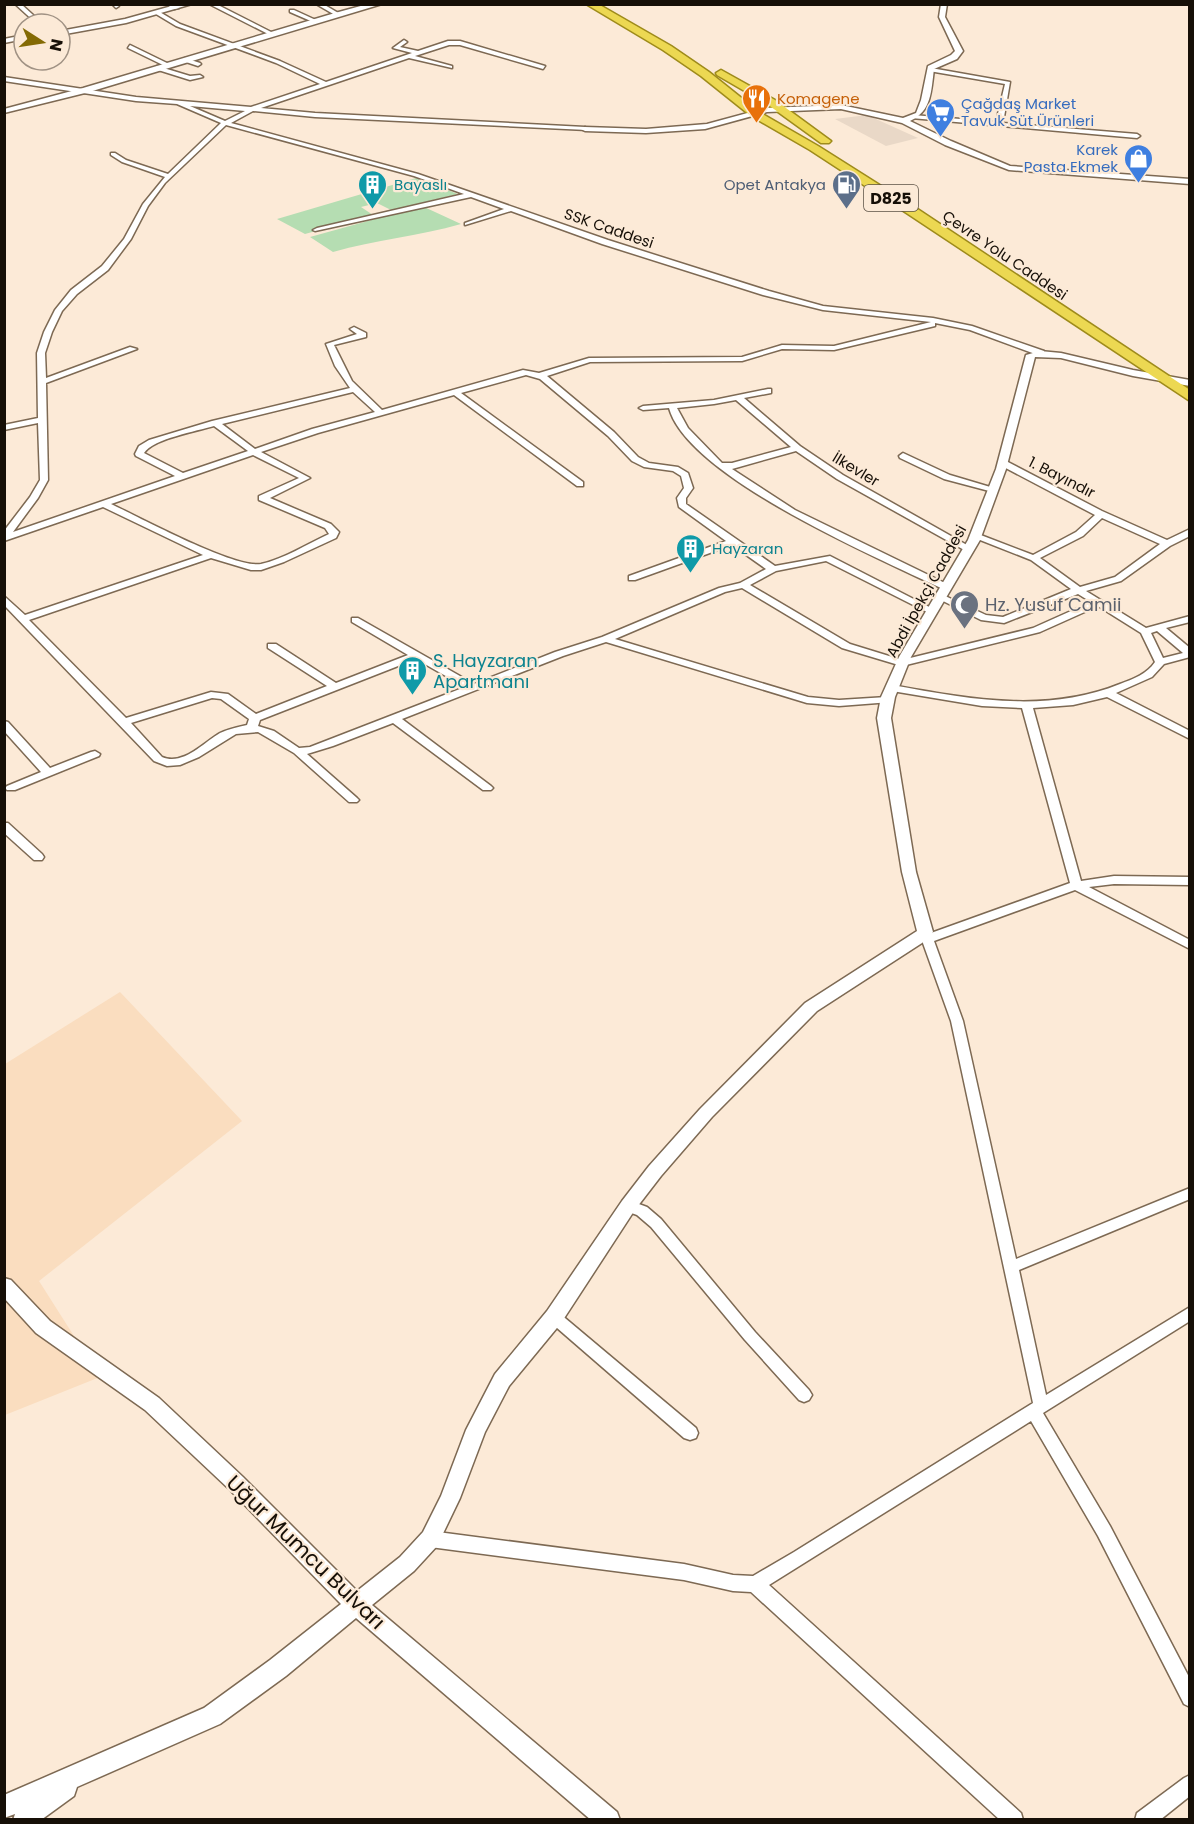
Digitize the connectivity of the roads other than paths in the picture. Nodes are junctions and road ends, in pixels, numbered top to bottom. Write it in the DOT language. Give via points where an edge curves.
graph roads {
  1 [pos="167,4"];
  2 [pos="189,4"];
  3 [pos="211,4"];
  4 [pos="318,4"];
  5 [pos="379,4"];
  6 [pos="590,4"];
  7 [pos="605,4"];
  8 [pos="944,4"];
  9 [pos="176,8"];
  10 [pos="292,11"];
  11 [pos="158,13"];
  12 [pos="337,14"];
  13 [pos="315,21"];
  14 [pos="72,32"];
  15 [pos="272,34"];
  16 [pos="404,42"];
  17 [pos="233,46"];
  18 [pos="130,47"];
  19 [pos="418,53"];
  20 [pos="409,56"];
  21 [pos="185,60"];
  22 [pos="198,64"];
  23 [pos="167,65"];
  24 [pos="450,67"];
  25 [pos="543,67"];
  26 [pos="157,68"];
  27 [pos="931,70"];
  28 [pos="200,77"];
  29 [pos="4,79"];
  30 [pos="324,84"];
  31 [pos="86,90"];
  32 [pos="176,102"];
  33 [pos="253,109"];
  34 [pos="781,109"];
  35 [pos="4,111"];
  36 [pos="870,112"];
  37 [pos="755,114"];
  38 [pos="793,117"];
  39 [pos="913,117"];
  40 [pos="766,121"];
  41 [pos="903,121"];
  42 [pos="225,123"];
  43 [pos="999,125"];
  44 [pos="705,127"];
  45 [pos="585,129"];
  46 [pos="1137,136"];
  47 [pos="113,154"];
  48 [pos="169,176"];
  49 [pos="1190,182"];
  50 [pos="471,194"];
  51 [pos="512,208"];
  52 [pos="467,224"];
  53 [pos="317,230"];
  54 [pos="945,323"];
  55 [pos="354,329"];
  56 [pos="1121,336"];
  57 [pos="133,350"];
  58 [pos="1041,353"];
  59 [pos="1170,367"];
  60 [pos="539,376"];
  61 [pos="1162,379"];
  62 [pos="1190,381"];
  63 [pos="41,382"];
  64 [pos="353,390"];
  65 [pos="454,391"];
  66 [pos="768,391"];
  67 [pos="1190,397"];
  68 [pos="740,398"];
  69 [pos="672,405"];
  70 [pos="643,408"];
  71 [pos="380,412"];
  72 [pos="42,420"];
  73 [pos="215,423"];
  74 [pos="4,428"];
  75 [pos="797,448"];
  76 [pos="254,452"];
  77 [pos="903,456"];
  78 [pos="1003,463"];
  79 [pos="724,467"];
  80 [pos="182,476"];
  81 [pos="580,484"];
  82 [pos="993,489"];
  83 [pos="102,503"];
  84 [pos="1098,513"];
  85 [pos="1190,532"];
  86 [pos="975,536"];
  87 [pos="4,538"];
  88 [pos="734,541"];
  89 [pos="1167,544"];
  90 [pos="969,549"];
  91 [pos="211,555"];
  92 [pos="1034,558"];
  93 [pos="772,569"];
  94 [pos="632,578"];
  95 [pos="743,585"];
  96 [pos="1078,590"];
  97 [pos="943,592"];
  98 [pos="4,599"];
  99 [pos="1098,602"];
  100 [pos="932,611"];
  101 [pos="23,619"];
  102 [pos="1190,619"];
  103 [pos="355,620"];
  104 [pos="1158,627"];
  105 [pos="1145,631"];
  106 [pos="606,639"];
  107 [pos="272,646"];
  108 [pos="1190,653"];
  109 [pos="417,655"];
  110 [pos="1160,662"];
  111 [pos="902,663"];
  112 [pos="335,687"];
  113 [pos="472,687"];
  114 [pos="892,688"];
  115 [pos="1110,694"];
  116 [pos="887,700"];
  117 [pos="1027,706"];
  118 [pos="394,718"];
  119 [pos="124,722"];
  120 [pos="254,723"];
  121 [pos="4,724"];
  122 [pos="1190,736"];
  123 [pos="298,751"];
  124 [pos="95,754"];
  125 [pos="47,772"];
  126 [pos="11,788"];
  127 [pos="488,788"];
  128 [pos="353,800"];
  129 [pos="4,826"];
  130 [pos="38,857"];
  131 [pos="1190,881"];
  132 [pos="1076,885"];
  133 [pos="926,935"];
  134 [pos="1190,945"];
  135 [pos="1190,1193"];
  136 [pos="628,1206"];
  137 [pos="1011,1267"];
  138 [pos="4,1285"];
  139 [pos="1190,1312"];
  140 [pos="554,1317"];
  141 [pos="804,1395"];
  142 [pos="1037,1408"];
  143 [pos="690,1433"];
  144 [pos="430,1539"];
  145 [pos="755,1584"];
  146 [pos="355,1604"];
  147 [pos="1190,1698"];
  148 [pos="109,1761"];
  149 [pos="1190,1784"];
  150 [pos="4,1807"];
  151 [pos="24,1820"];
  152 [pos="609,1820"];
  153 [pos="1014,1820"];
  154 [pos="1144,1820"];
  1 -- 9 [label="street"];
  2 -- 9 [label="street"];
  3 -- 15 [label="street"];
  4 -- 12 [label="street"];
  5 -- 12 [label="street"];
  6 -- 37 [label="highway, Çevre Yolu Caddesi / D825" via="686,61"];
  7 -- 34 [label="highway, Çevre Yolu Caddesi / D825"];
  8 -- 27 [label="street" via="942,17 959,51"];
  9 -- 11 [label="street"];
  10 -- 13 [label="street"];
  11 -- 14 [label="street"];
  11 -- 17 [label="street"];
  12 -- 13 [label="street"];
  13 -- 15 [label="street"];
  15 -- 17 [label="street"];
  16 -- 19 [label="street" via="396,48"];
  17 -- 21 [label="street"];
  17 -- 30 [label="street"];
  18 -- 23 [label="street"];
  19 -- 20 [label="street"];
  19 -- 25 [label="street" via="460,43"];
  20 -- 24 [label="street"];
  20 -- 30 [label="street"];
  21 -- 22 [label="street"];
  21 -- 23 [label="street"];
  23 -- 26 [label="street"];
  26 -- 28 [label="street" via="190,78"];
  26 -- 31 [label="street"];
  27 -- 39 [label="street" via="925,100 919,114"];
  27 -- 43 [label="street" via="1008,83"];
  29 -- 31 [label="street"];
  30 -- 33 [label="street"];
  31 -- 32 [label="street"];
  31 -- 35 [label="street"];
  32 -- 33 [label="street"];
  32 -- 42 [label="street, SSK Caddesi"];
  33 -- 42 [label="street"];
  33 -- 45 [label="street"];
  34 -- 36 [label="street" via="831,106"];
  34 -- 37 [label="street"];
  34 -- 38 [label="highway, Çevre Yolu Caddesi / D825"];
  36 -- 38 [label="street" via="830,109"];
  36 -- 41 [label="street"];
  37 -- 40 [label="highway, Çevre Yolu Caddesi / D825"];
  37 -- 44 [label="street"];
  38 -- 40 [label="street"];
  38 -- 56 [label="highway, Çevre Yolu Caddesi / D825"];
  39 -- 41 [label="street"];
  39 -- 43 [label="street"];
  40 -- 44 [label="street"];
  40 -- 61 [label="highway, Çevre Yolu Caddesi / D825" via="912,211"];
  41 -- 49 [label="street" via="1009,168"];
  42 -- 48 [label="street"];
  42 -- 50 [label="street, SSK Caddesi" via="376,163"];
  43 -- 46 [label="street"];
  44 -- 45 [label="street" via="646,131"];
  47 -- 48 [label="street"];
  48 -- 63 [label="street" via="145,205 127,239 105,268 74,292 59,310 41,352"];
  50 -- 51 [label="street, SSK Caddesi"];
  50 -- 53 [label="street"];
  51 -- 52 [label="street"];
  51 -- 54 [label="street, SSK Caddesi" via="766,293 823,308"];
  54 -- 58 [label="street, SSK Caddesi" via="972,328"];
  54 -- 60 [label="street" via="834,348 782,348 742,359 589,360"];
  55 -- 64 [label="street" via="363,335 330,344 339,370"];
  57 -- 63 [label="street"];
  58 -- 61 [label="street"];
  58 -- 78 [label="street, Abdi İpekçi Caddesi" via="1031,355 1028,362"];
  59 -- 62 [label="highway"];
  60 -- 65 [label="street" via="526,372"];
  60 -- 88 [label="street" via="611,434 635,459 685,475 689,488 681,498 682,505"];
  61 -- 62 [label="street"];
  61 -- 67 [label="highway, Çevre Yolu Caddesi / D825"];
  63 -- 72 [label="street"];
  64 -- 71 [label="street"];
  64 -- 73 [label="street"];
  65 -- 71 [label="street"];
  65 -- 81 [label="street"];
  66 -- 68 [label="street"];
  68 -- 69 [label="street"];
  68 -- 75 [label="street, İlkevler"];
  69 -- 70 [label="street"];
  69 -- 79 [label="street" via="681,426"];
  71 -- 76 [label="street"];
  72 -- 74 [label="street"];
  72 -- 87 [label="street" via="44,480"];
  73 -- 76 [label="street"];
  73 -- 80 [label="street" via="142,447 139,454"];
  75 -- 79 [label="street"];
  75 -- 90 [label="street, İlkevler" via="840,477"];
  76 -- 80 [label="street"];
  76 -- 91 [label="street" via="306,478 262,498 328,526 333,536 261,567"];
  77 -- 82 [label="street" via="924,469 962,483"];
  78 -- 82 [label="street, Abdi İpekçi Caddesi"];
  78 -- 84 [label="street, 1. Bayındır"];
  79 -- 97 [label="street" via="792,512"];
  80 -- 83 [label="street"];
  82 -- 86 [label="street, Abdi İpekçi Caddesi"];
  83 -- 87 [label="street"];
  83 -- 91 [label="street"];
  84 -- 89 [label="street"];
  84 -- 92 [label="street, 1. Bayındır" via="1096,520 1075,536"];
  85 -- 89 [label="street"];
  86 -- 90 [label="street, Abdi İpekçi Caddesi"];
  86 -- 92 [label="street"];
  88 -- 93 [label="street"];
  88 -- 94 [label="street"];
  89 -- 96 [label="street" via="1118,579"];
  90 -- 97 [label="street, Abdi İpekçi Caddesi"];
  91 -- 101 [label="street"];
  92 -- 96 [label="street"];
  93 -- 95 [label="street"];
  93 -- 100 [label="street" via="827,558"];
  95 -- 106 [label="street" via="722,590"];
  95 -- 111 [label="street" via="846,646"];
  96 -- 97 [label="street" via="1005,620 984,618"];
  96 -- 99 [label="street"];
  97 -- 100 [label="street, Abdi İpekçi Caddesi"];
  98 -- 101 [label="street"];
  99 -- 105 [label="street"];
  99 -- 111 [label="street" via="1036,630"];
  100 -- 111 [label="street, Abdi İpekçi Caddesi"];
  101 -- 119 [label="street"];
  102 -- 104 [label="street"];
  103 -- 109 [label="street"];
  104 -- 105 [label="street"];
  104 -- 108 [label="street"];
  105 -- 110 [label="street"];
  106 -- 113 [label="street"];
  106 -- 116 [label="street" via="807,700 839,704"];
  107 -- 112 [label="street"];
  108 -- 110 [label="street"];
  109 -- 112 [label="street"];
  109 -- 113 [label="street"];
  110 -- 115 [label="street" via="1156,671"];
  111 -- 114 [label="street, Abdi İpekçi Caddesi"];
  112 -- 120 [label="street"];
  113 -- 118 [label="street"];
  114 -- 116 [label="street, Abdi İpekçi Caddesi"];
  114 -- 117 [label="street" via="976,703"];
  115 -- 117 [label="street"];
  115 -- 122 [label="street"];
  116 -- 133 [label="street, Abdi İpekçi Caddesi" via="884,718 888,752 909,872"];
  117 -- 132 [label="street"];
  118 -- 123 [label="street" via="329,744"];
  118 -- 127 [label="street"];
  119 -- 120 [label="street" via="211,695 224,696"];
  119 -- 120 [label="street" via="158,759 167,763 186,760 230,732"];
  120 -- 123 [label="street"];
  121 -- 125 [label="street"];
  123 -- 128 [label="street"];
  124 -- 125 [label="street"];
  125 -- 126 [label="street"];
  129 -- 130 [label="street"];
  131 -- 132 [label="street" via="1114,880"];
  132 -- 133 [label="street"];
  132 -- 134 [label="street"];
  133 -- 136 [label="street" via="811,1007 706,1113"];
  133 -- 137 [label="street" via="957,1021"];
  135 -- 137 [label="street"];
  136 -- 140 [label="street"];
  136 -- 141 [label="street" via="656,1223"];
  137 -- 142 [label="street"];
  138 -- 146 [label="street, Uğur Mumcu Bulvarı" via="43,1327 152,1404"];
  139 -- 142 [label="street"];
  140 -- 143 [label="street"];
  140 -- 144 [label="street" via="502,1380 476,1430"];
  142 -- 145 [label="street"];
  142 -- 147 [label="street"];
  144 -- 145 [label="street"];
  144 -- 146 [label="street" via="407,1564"];
  145 -- 153 [label="street"];
  146 -- 148 [label="street" via="212,1716"];
  146 -- 152 [label="street, Uğur Mumcu Bulvarı"];
  148 -- 150 [label="street"];
  148 -- 151 [label="street" via="38,1806"];
  149 -- 154 [label="street"];
}
